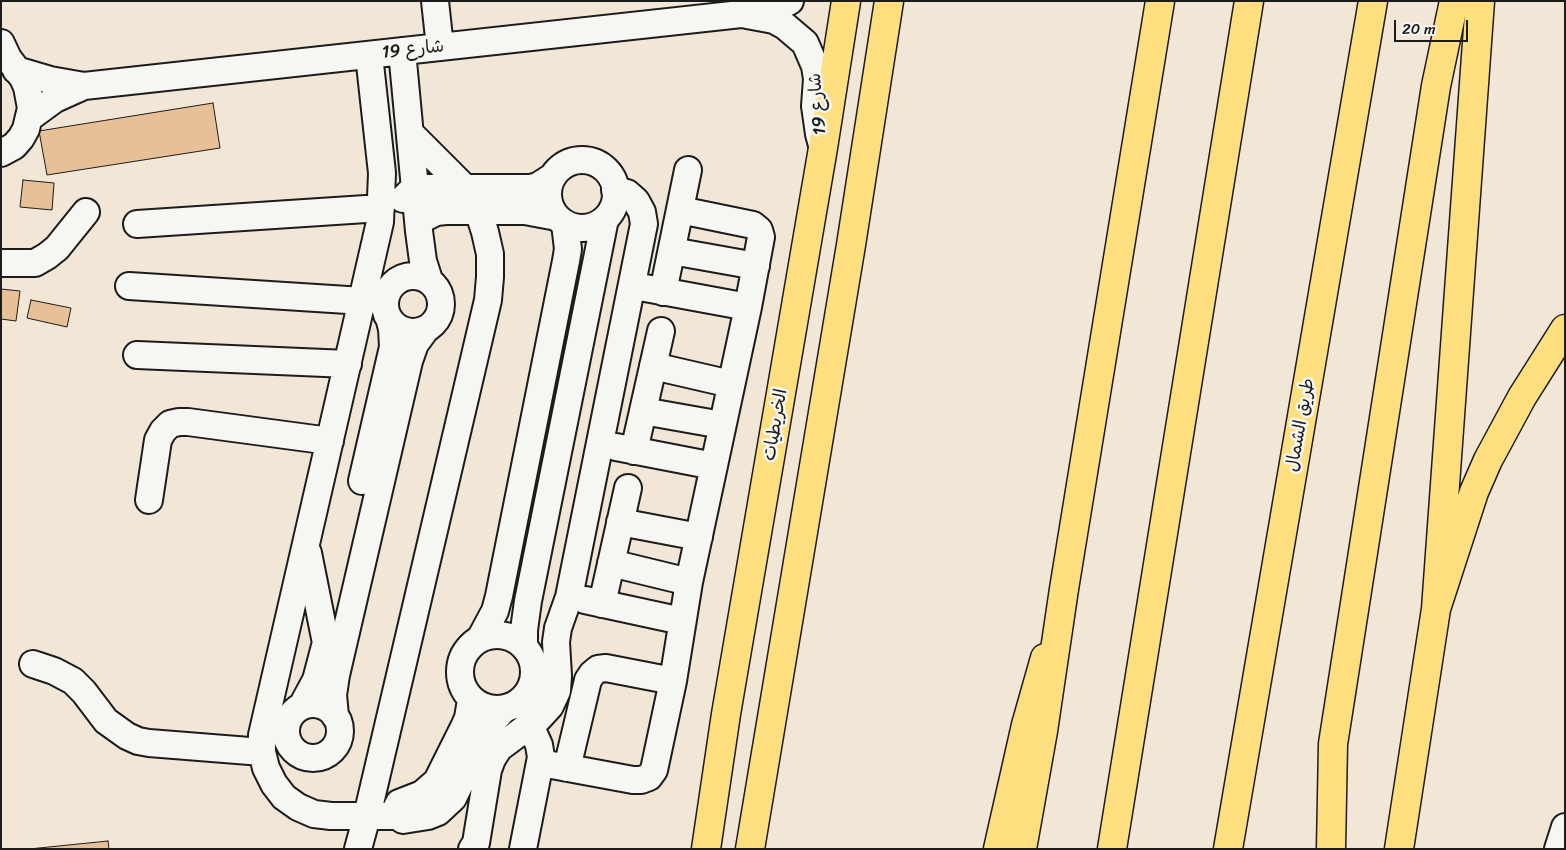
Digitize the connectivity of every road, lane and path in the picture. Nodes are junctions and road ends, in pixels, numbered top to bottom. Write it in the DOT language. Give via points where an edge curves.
graph roads {
  1 [pos="435,1"];
  2 [pos="790,1"];
  3 [pos="846,1"];
  4 [pos="889,1"];
  5 [pos="1249,1"];
  6 [pos="1373,1"];
  7 [pos="1454,1"];
  8 [pos="1480,1"];
  9 [pos="1160,5"];
  10 [pos="741,14"];
  11 [pos="1,43"];
  12 [pos="440,47"];
  13 [pos="402,51"];
  14 [pos="369,55"];
  15 [pos="16,70"];
  16 [pos="84,86"];
  17 [pos="29,118"];
  18 [pos="410,133"];
  19 [pos="823,148"];
  20 [pos="1,153"];
  21 [pos="688,170"];
  22 [pos="552,178"];
  23 [pos="414,188"];
  24 [pos="615,190"];
  25 [pos="472,199"];
  26 [pos="382,208"];
  27 [pos="680,210"];
  28 [pos="86,212"];
  29 [pos="605,219"];
  30 [pos="561,220"];
  31 [pos="418,221"];
  32 [pos="137,224"];
  33 [pos="377,236"];
  34 [pos="672,251"];
  35 [pos="1,263"];
  36 [pos="756,266"];
  37 [pos="429,280"];
  38 [pos="630,285"];
  39 [pos="129,286"];
  40 [pos="663,292"];
  41 [pos="363,301"];
  42 [pos="748,307"];
  43 [pos="390,321"];
  44 [pos="426,329"];
  45 [pos="1565,329"];
  46 [pos="661,331"];
  47 [pos="137,355"];
  48 [pos="348,364"];
  49 [pos="653,366"];
  50 [pos="731,384"];
  51 [pos="643,411"];
  52 [pos="722,426"];
  53 [pos="330,441"];
  54 [pos="600,444"];
  55 [pos="634,451"];
  56 [pos="714,466"];
  57 [pos="551,487"];
  58 [pos="628,488"];
  59 [pos="590,495"];
  60 [pos="149,500"];
  61 [pos="620,522"];
  62 [pos="699,537"];
  63 [pos="306,545"];
  64 [pos="611,563"];
  65 [pos="689,582"];
  66 [pos="569,597"];
  67 [pos="602,604"];
  68 [pos="1436,609"];
  69 [pos="682,621"];
  70 [pos="480,639"];
  71 [pos="326,643"];
  72 [pos="524,646"];
  73 [pos="33,664"];
  74 [pos="673,682"];
  75 [pos="471,700"];
  76 [pos="302,706"];
  77 [pos="502,710"];
  78 [pos="335,716"];
  79 [pos="530,725"];
  80 [pos="1034,728"];
  81 [pos="262,752"];
  82 [pos="540,763"];
  83 [pos="567,768"];
  84 [pos="367,816"];
  85 [pos="398,816"];
  86 [pos="1565,828"];
  87 [pos="358,849"];
  88 [pos="472,849"];
  89 [pos="523,849"];
  90 [pos="706,849"];
  91 [pos="750,849"];
  92 [pos="998,849"];
  93 [pos="1022,849"];
  94 [pos="1112,849"];
  95 [pos="1228,849"];
  96 [pos="1331,849"];
  97 [pos="1400,849"];
  98 [pos="1558,849"];
  1 -- 12 [label="street"];
  2 -- 10 [label="street, شارع 19"];
  3 -- 19 [label="main road, الخريطيات"];
  4 -- 91 [label="main road"];
  5 -- 94 [label="main road"];
  6 -- 95 [label="main road, طريق الشمال"];
  7 -- 96 [label="main road" via="1436,86 1333,744"];
  8 -- 68 [label="main road"];
  9 -- 80 [label="main road" via="1064,589"];
  10 -- 12 [label="street, شارع 19"];
  10 -- 19 [label="street, شارع 19" via="774,20 805,43 815,66 816,120"];
  11 -- 15 [label="street"];
  12 -- 13 [label="street, شارع 19"];
  13 -- 14 [label="street, شارع 19"];
  13 -- 18 [label="street"];
  14 -- 16 [label="street, شارع 19"];
  14 -- 26 [label="street" via="382,173"];
  15 -- 16 [label="street, شارع 19"];
  15 -- 17 [label="street" via="23,78 30,97"];
  16 -- 17 [label="street, شارع 19" via="55,99"];
  17 -- 20 [label="street" via="21,138"];
  18 -- 23 [label="street"];
  18 -- 25 [label="street"];
  19 -- 90 [label="main road, الخريطيات"];
  21 -- 27 [label="street"];
  22 -- 24 [label="street" via="567,163 588,161 606,171"];
  22 -- 25 [label="street" via="538,186"];
  22 -- 30 [label="street" via="548,198 551,208"];
  23 -- 25 [label="street"];
  23 -- 31 [label="street"];
  23 -- 33 [label="street"];
  24 -- 29 [label="street" via="615,201"];
  24 -- 38 [label="street" via="627,193 636,201 644,224"];
  25 -- 30 [label="street"];
  25 -- 31 [label="street"];
  25 -- 84 [label="street" via="490,254 488,300"];
  26 -- 32 [label="street"];
  26 -- 33 [label="street"];
  27 -- 34 [label="street"];
  27 -- 36 [label="street" via="753,225 761,237"];
  28 -- 35 [label="street" via="58,248 47,256 35,263"];
  29 -- 30 [label="street" via="586,228"];
  29 -- 57 [label="street"];
  30 -- 70 [label="street" via="568,248 566,261 500,596"];
  31 -- 37 [label="street"];
  33 -- 41 [label="street"];
  34 -- 36 [label="street"];
  34 -- 40 [label="street"];
  36 -- 42 [label="street"];
  37 -- 43 [label="street" via="410,275 392,284 384,302"];
  37 -- 44 [label="street" via="436,287 441,306 434,323"];
  38 -- 40 [label="street"];
  38 -- 54 [label="street"];
  39 -- 41 [label="street"];
  40 -- 42 [label="street"];
  41 -- 48 [label="street"];
  42 -- 50 [label="street"];
  43 -- 44 [label="street" via="406,331"];
  43 -- 71 [label="street" via="392,347"];
  44 -- 78 [label="street" via="415,344 409,361 336,675 333,695"];
  45 -- 68 [label="main road" via="1522,397 1488,460 1474,492"];
  46 -- 49 [label="street"];
  47 -- 48 [label="street"];
  48 -- 53 [label="street"];
  49 -- 50 [label="street"];
  49 -- 51 [label="street"];
  50 -- 52 [label="street"];
  51 -- 52 [label="street"];
  51 -- 55 [label="street"];
  52 -- 56 [label="street"];
  53 -- 60 [label="street" via="188,422 170,424 158,440"];
  53 -- 63 [label="street"];
  54 -- 55 [label="street"];
  54 -- 59 [label="street"];
  55 -- 56 [label="street"];
  56 -- 62 [label="street"];
  57 -- 59 [label="street"];
  57 -- 72 [label="street" via="528,601"];
  58 -- 61 [label="street"];
  59 -- 66 [label="street"];
  61 -- 62 [label="street"];
  61 -- 64 [label="street"];
  62 -- 65 [label="street"];
  63 -- 71 [label="street"];
  63 -- 81 [label="street" via="262,735"];
  64 -- 65 [label="street"];
  64 -- 67 [label="street"];
  65 -- 69 [label="street"];
  66 -- 67 [label="street"];
  66 -- 79 [label="street" via="556,642 557,691 550,706"];
  67 -- 69 [label="street"];
  68 -- 97 [label="main road"];
  69 -- 74 [label="street"];
  70 -- 72 [label="street" via="491,635 503,636"];
  70 -- 75 [label="street" via="466,651 460,667 460,679"];
  71 -- 76 [label="street" via="316,680"];
  72 -- 77 [label="street" via="534,667 530,690 514,706"];
  73 -- 81 [label="street" via="73,682 106,721 138,741"];
  74 -- 83 [label="street" via="598,669 588,680"];
  74 -- 83 [label="street" via="654,770 649,777 632,780"];
  75 -- 77 [label="street" via="480,706"];
  75 -- 85 [label="street" via="468,718 440,776 422,794 399,803 396,809"];
  76 -- 78 [label="street" via="320,705"];
  76 -- 78 [label="street" via="294,712 286,728 291,746 306,757 324,756 338,743 339,724"];
  77 -- 85 [label="street" via="488,726 458,788 446,805 428,816 403,820"];
  79 -- 82 [label="street" via="539,744"];
  79 -- 88 [label="street" via="499,748 492,758 476,843"];
  80 -- 92 [label="main road"];
  80 -- 93 [label="main road"];
  81 -- 84 [label="street" via="274,784 298,807 314,814"];
  82 -- 83 [label="street"];
  82 -- 89 [label="street"];
  84 -- 85 [label="street"];
  84 -- 87 [label="street"];
  86 -- 98 [label="street"];
}
